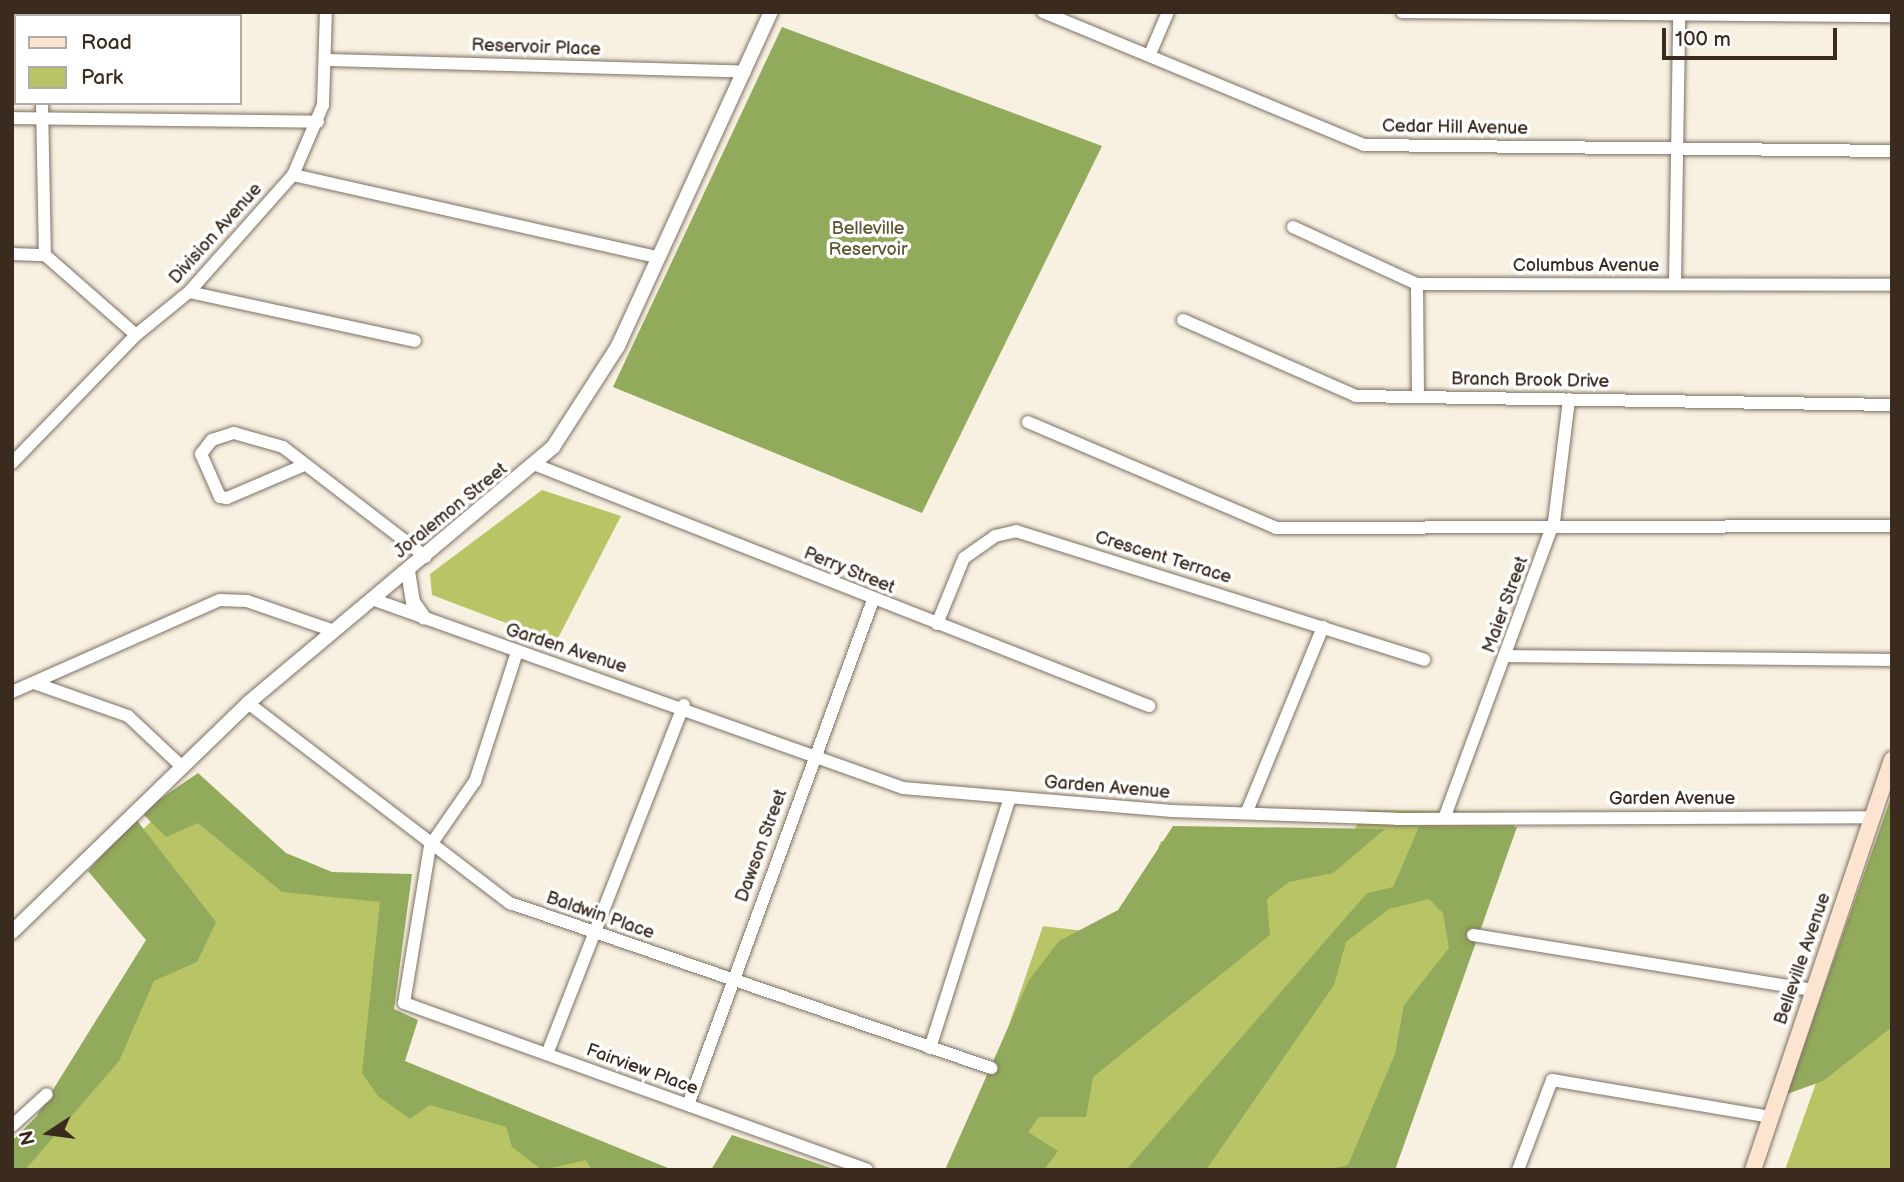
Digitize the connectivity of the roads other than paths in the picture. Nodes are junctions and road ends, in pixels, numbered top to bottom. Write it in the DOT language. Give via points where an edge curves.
graph roads {
  1 [pos="326,12"];
  2 [pos="771,12"];
  3 [pos="1043,12"];
  4 [pos="1168,12"];
  5 [pos="1402,12"];
  6 [pos="1444,13"];
  7 [pos="1679,15"];
  8 [pos="1892,16"];
  9 [pos="1150,54"];
  10 [pos="326,60"];
  11 [pos="745,72"];
  12 [pos="42,105"];
  13 [pos="12,118"];
  14 [pos="42,119"];
  15 [pos="317,122"];
  16 [pos="1677,149"];
  17 [pos="1892,151"];
  18 [pos="293,175"];
  19 [pos="1293,227"];
  20 [pos="12,254"];
  21 [pos="45,255"];
  22 [pos="658,257"];
  23 [pos="1675,283"];
  24 [pos="1417,284"];
  25 [pos="1892,285"];
  26 [pos="190,292"];
  27 [pos="1183,320"];
  28 [pos="136,335"];
  29 [pos="415,341"];
  30 [pos="1418,397"];
  31 [pos="1569,399"];
  32 [pos="1892,405"];
  33 [pos="1028,422"];
  34 [pos="14,456"];
  35 [pos="537,465"];
  36 [pos="302,466"];
  37 [pos="1555,523"];
  38 [pos="1892,526"];
  39 [pos="426,557"];
  40 [pos="408,571"];
  41 [pos="372,599"];
  42 [pos="873,600"];
  43 [pos="424,618"];
  44 [pos="937,624"];
  45 [pos="1323,627"];
  46 [pos="334,631"];
  47 [pos="517,652"];
  48 [pos="1506,656"];
  49 [pos="1424,660"];
  50 [pos="1892,660"];
  51 [pos="34,682"];
  52 [pos="12,692"];
  53 [pos="248,703"];
  54 [pos="684,705"];
  55 [pos="1149,706"];
  56 [pos="813,758"];
  57 [pos="1892,761"];
  58 [pos="180,765"];
  59 [pos="1010,798"];
  60 [pos="1248,809"];
  61 [pos="1446,816"];
  62 [pos="1871,817"];
  63 [pos="430,846"];
  64 [pos="12,932"];
  65 [pos="590,932"];
  66 [pos="1473,935"];
  67 [pos="732,981"];
  68 [pos="1813,990"];
  69 [pos="930,1048"];
  70 [pos="548,1054"];
  71 [pos="991,1068"];
  72 [pos="47,1094"];
  73 [pos="688,1105"];
  74 [pos="1770,1117"];
  75 [pos="12,1126"];
  76 [pos="867,1170"];
  77 [pos="1518,1170"];
  78 [pos="1753,1170"];
  1 -- 10 [label="street, Division Avenue"];
  2 -- 11 [label="street, Joralemon Street"];
  3 -- 9 [label="street, Cedar Hill Avenue"];
  4 -- 9 [label="street"];
  5 -- 6 [label="street"];
  6 -- 7 [label="street"];
  7 -- 8 [label="street"];
  7 -- 16 [label="street"];
  9 -- 16 [label="street, Cedar Hill Avenue" via="1364,145"];
  10 -- 11 [label="street, Reservoir Place"];
  10 -- 15 [label="street, Division Avenue"];
  11 -- 22 [label="street, Joralemon Street"];
  12 -- 14 [label="street"];
  13 -- 14 [label="street"];
  14 -- 15 [label="street"];
  14 -- 21 [label="street"];
  15 -- 18 [label="street, Division Avenue"];
  16 -- 17 [label="street, Cedar Hill Avenue"];
  16 -- 23 [label="street"];
  18 -- 22 [label="street"];
  18 -- 26 [label="street, Division Avenue"];
  19 -- 24 [label="street, Columbus Avenue"];
  20 -- 21 [label="street"];
  21 -- 28 [label="street"];
  22 -- 35 [label="street, Joralemon Street" via="597,382"];
  23 -- 24 [label="street, Columbus Avenue"];
  23 -- 25 [label="street, Columbus Avenue"];
  24 -- 30 [label="street"];
  26 -- 28 [label="street, Division Avenue"];
  26 -- 29 [label="street"];
  27 -- 30 [label="street, Branch Brook Drive" via="1356,396"];
  28 -- 34 [label="street, Division Avenue"];
  30 -- 31 [label="street, Branch Brook Drive"];
  31 -- 32 [label="street, Branch Brook Drive"];
  31 -- 37 [label="street, Maier Street"];
  33 -- 37 [label="street" via="1276,528"];
  35 -- 39 [label="street, Joralemon Street"];
  35 -- 42 [label="street, Perry Street"];
  36 -- 36 [label="street" via="268,440 234,433 205,446 204,465 220,497 228,498"];
  36 -- 39 [label="street"];
  37 -- 38 [label="street"];
  37 -- 48 [label="street, Maier Street"];
  39 -- 40 [label="street, Joralemon Street"];
  40 -- 41 [label="street, Joralemon Street"];
  40 -- 43 [label="street" via="413,602"];
  41 -- 43 [label="street, Garden Avenue"];
  41 -- 46 [label="street, Joralemon Street"];
  42 -- 44 [label="street, Perry Street"];
  42 -- 56 [label="street, Dawson Street"];
  43 -- 47 [label="street, Garden Avenue"];
  44 -- 45 [label="street, Crescent Terrace" via="964,558 995,536 1016,531"];
  44 -- 55 [label="street, Perry Street"];
  45 -- 49 [label="street, Crescent Terrace"];
  45 -- 60 [label="street"];
  46 -- 51 [label="street" via="247,601 220,600"];
  46 -- 53 [label="street, Joralemon Street"];
  47 -- 54 [label="street, Garden Avenue"];
  47 -- 63 [label="street" via="475,781"];
  48 -- 50 [label="street"];
  48 -- 61 [label="street, Maier Street"];
  51 -- 52 [label="street"];
  51 -- 58 [label="street" via="128,716"];
  53 -- 58 [label="street, Joralemon Street"];
  53 -- 63 [label="street, Baldwin Place"];
  54 -- 56 [label="street, Garden Avenue"];
  54 -- 65 [label="street"];
  56 -- 59 [label="street, Garden Avenue" via="904,788"];
  56 -- 67 [label="street, Dawson Street"];
  57 -- 62 [label="main road, Belleville Avenue"];
  58 -- 64 [label="street, Joralemon Street"];
  59 -- 60 [label="street, Garden Avenue" via="1172,811"];
  59 -- 69 [label="street"];
  60 -- 61 [label="street, Garden Avenue"];
  61 -- 62 [label="street, Garden Avenue"];
  62 -- 68 [label="main road, Belleville Avenue"];
  63 -- 65 [label="street, Baldwin Place" via="497,896"];
  63 -- 70 [label="street, Fairview Place" via="404,1003"];
  65 -- 67 [label="street, Baldwin Place"];
  65 -- 70 [label="street"];
  66 -- 68 [label="street"];
  67 -- 69 [label="street, Baldwin Place"];
  67 -- 73 [label="street, Dawson Street"];
  68 -- 74 [label="main road, Belleville Avenue"];
  69 -- 71 [label="street, Baldwin Place"];
  70 -- 73 [label="street, Fairview Place"];
  72 -- 75 [label="street"];
  73 -- 76 [label="street, Fairview Place"];
  74 -- 77 [label="street" via="1552,1080"];
  74 -- 78 [label="main road, Belleville Avenue"];
}
